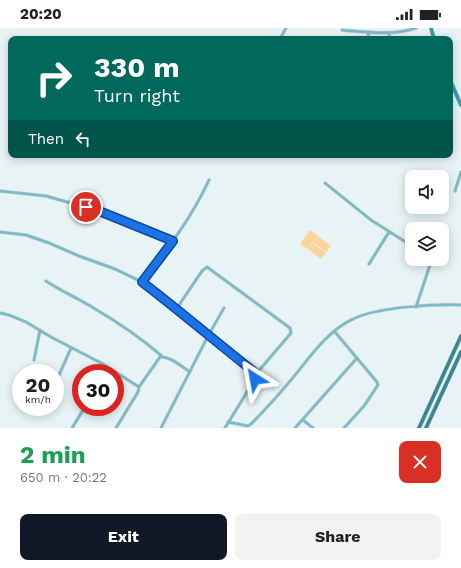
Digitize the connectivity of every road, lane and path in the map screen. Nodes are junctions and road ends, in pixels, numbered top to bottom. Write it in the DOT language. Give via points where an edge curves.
graph roads {
  1 [pos="416,28"];
  2 [pos="352,29"];
  3 [pos="342,30"];
  4 [pos="368,32"];
  5 [pos="388,33"];
  6 [pos="369,36"];
  7 [pos="390,36"];
  8 [pos="453,87"];
  9 [pos="461,105"];
  10 [pos="461,172"];
  11 [pos="209,180"];
  12 [pos="325,183"];
  13 [pos="0,191"];
  14 [pos="455,191"];
  15 [pos="0,232"];
  16 [pos="389,232"];
  17 [pos="173,241"];
  18 [pos="405,242"];
  19 [pos="369,264"];
  20 [pos="430,266"];
  21 [pos="46,281"];
  22 [pos="142,282"];
  23 [pos="461,305"];
  24 [pos="416,307"];
  25 [pos="177,308"];
  26 [pos="224,308"];
  27 [pos="0,313"];
  28 [pos="40,330"];
  29 [pos="335,332"];
  30 [pos="208,336"];
  31 [pos="461,336"];
  32 [pos="71,348"];
  33 [pos="461,352"];
  34 [pos="163,357"];
  35 [pos="357,358"];
  36 [pos="34,360"];
  37 [pos="64,364"];
  38 [pos="101,364"];
  39 [pos="190,372"];
  40 [pos="256,374"];
  41 [pos="124,378"];
  42 [pos="139,387"];
  43 [pos="79,416"];
  44 [pos="303,420"];
  45 [pos="228,422"];
  46 [pos="249,427"];
  47 [pos="72,428"];
  48 [pos="116,428"];
  49 [pos="161,428"];
  50 [pos="225,428"];
  51 [pos="295,428"];
  52 [pos="313,428"];
  53 [pos="344,428"];
  54 [pos="419,428"];
  55 [pos="426,428"];
  1 -- 5 [label="street"];
  2 -- 3 [label="street"];
  2 -- 4 [label="street"];
  4 -- 5 [label="street"];
  4 -- 6 [label="street"];
  5 -- 7 [label="street"];
  8 -- 9 [label="street"];
  10 -- 14 [label="street"];
  11 -- 17 [label="street" via="200,200"];
  12 -- 16 [label="street"];
  13 -- 17 [label="street" via="46,196 92,209"];
  15 -- 22 [label="street" via="26,235 49,243"];
  16 -- 18 [label="street"];
  16 -- 19 [label="street"];
  17 -- 22 [label="street"];
  20 -- 24 [label="street"];
  21 -- 34 [label="street" via="98,311"];
  22 -- 25 [label="street"];
  23 -- 24 [label="street"];
  24 -- 29 [label="street" via="361,316 352,319"];
  25 -- 30 [label="street"];
  25 -- 40 [label="street" via="207,267 290,328 291,333"];
  26 -- 30 [label="street"];
  27 -- 28 [label="street"];
  28 -- 32 [label="street"];
  28 -- 36 [label="street"];
  29 -- 35 [label="street"];
  29 -- 46 [label="street" via="317,348"];
  30 -- 39 [label="street"];
  30 -- 40 [label="street"];
  31 -- 54 [label="main road"];
  32 -- 37 [label="street"];
  32 -- 38 [label="street"];
  33 -- 55 [label="main road"];
  34 -- 39 [label="street"];
  34 -- 42 [label="street" via="160,357"];
  35 -- 44 [label="street"];
  35 -- 53 [label="street" via="378,385 364,406"];
  39 -- 49 [label="street"];
  40 -- 45 [label="street"];
  41 -- 42 [label="street"];
  42 -- 48 [label="street"];
  43 -- 47 [label="street"];
  44 -- 51 [label="street"];
  44 -- 52 [label="street"];
  45 -- 46 [label="street"];
  45 -- 50 [label="street"];
}
